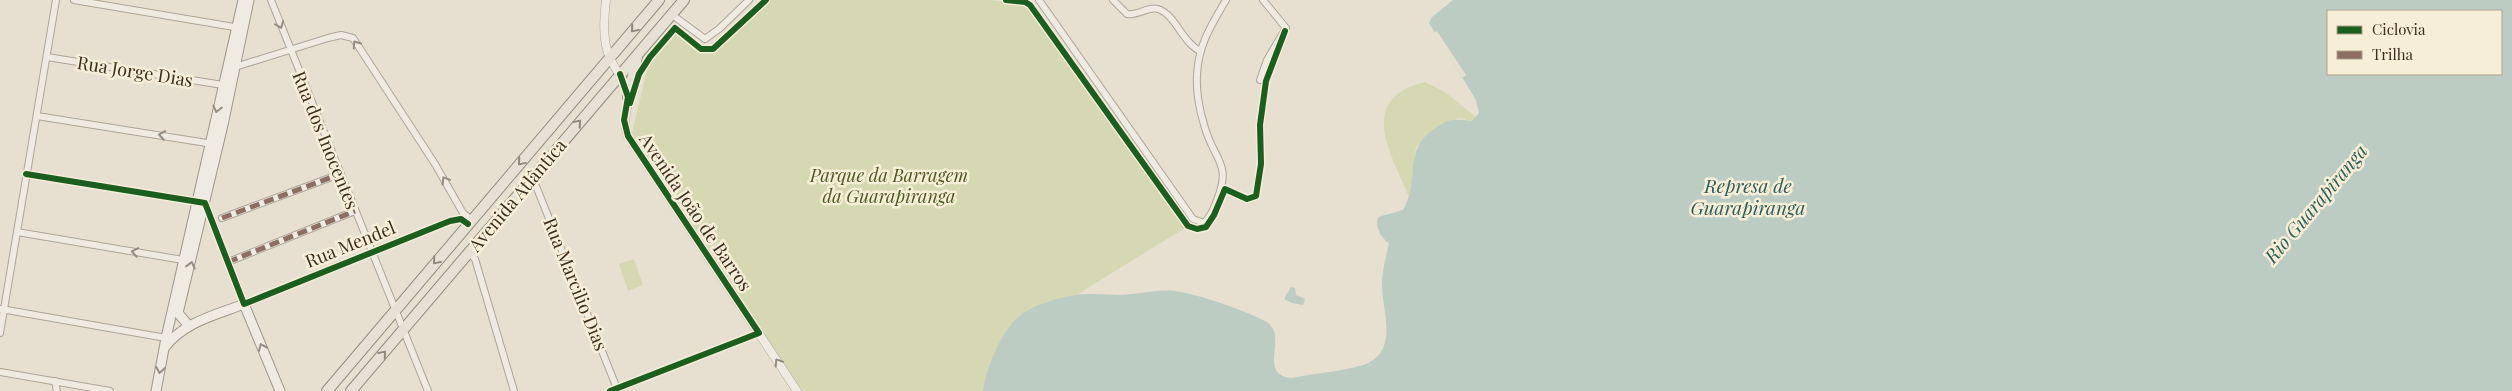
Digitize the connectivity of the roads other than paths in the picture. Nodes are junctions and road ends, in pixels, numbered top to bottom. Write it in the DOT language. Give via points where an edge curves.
graph roads {
  1 [pos="56,0"];
  2 [pos="74,0"];
  3 [pos="243,0"];
  4 [pos="249,0"];
  5 [pos="271,0"];
  6 [pos="606,0"];
  7 [pos="659,0"];
  8 [pos="684,0"];
  9 [pos="749,0"];
  10 [pos="1040,0"];
  11 [pos="1113,0"];
  12 [pos="1226,0"];
  13 [pos="1263,0"];
  14 [pos="671,14"];
  15 [pos="240,28"];
  16 [pos="289,49"];
  17 [pos="1200,51"];
  18 [pos="637,54"];
  19 [pos="47,56"];
  20 [pos="610,58"];
  21 [pos="235,68"];
  22 [pos="620,74"];
  23 [pos="1260,80"];
  24 [pos="223,85"];
  25 [pos="628,97"];
  26 [pos="37,116"];
  27 [pos="214,144"];
  28 [pos="26,174"];
  29 [pos="340,174"];
  30 [pos="531,180"];
  31 [pos="201,202"];
  32 [pos="355,211"];
  33 [pos="222,218"];
  34 [pos="470,222"];
  35 [pos="17,232"];
  36 [pos="371,252"];
  37 [pos="469,252"];
  38 [pos="183,260"];
  39 [pos="228,262"];
  40 [pos="244,304"];
  41 [pos="2,309"];
  42 [pos="395,309"];
  43 [pos="189,326"];
  44 [pos="403,330"];
  45 [pos="0,333"];
  46 [pos="759,333"];
  47 [pos="166,338"];
  48 [pos="163,349"];
  49 [pos="0,372"];
  50 [pos="55,381"];
  51 [pos="615,390"];
  52 [pos="57,391"];
  53 [pos="110,391"];
  54 [pos="156,391"];
  55 [pos="280,391"];
  56 [pos="327,391"];
  57 [pos="351,391"];
  58 [pos="428,391"];
  59 [pos="514,391"];
  60 [pos="797,391"];
  1 -- 19 [label="street"];
  2 -- 15 [label="street"];
  3 -- 15 [label="main road"];
  4 -- 15 [label="main road"];
  5 -- 16 [label="street, Rua dos Inocentes, one-way"];
  6 -- 20 [label="street, Avenida João de Barros" via="604,30"];
  7 -- 20 [label="main road, Avenida Atlântica, one-way"];
  8 -- 14 [label="main road, Avenida Atlântica"];
  9 -- 14 [label="street" via="705,39"];
  10 -- 17 [label="street" via="1193,219 1204,223 1224,180 1221,163 1202,117 1197,79"];
  11 -- 17 [label="street" via="1127,14 1152,8 1162,11 1189,44"];
  12 -- 17 [label="street"];
  13 -- 23 [label="street" via="1285,24 1285,31 1267,60"];
  14 -- 18 [label="main road, Avenida Atlântica"];
  15 -- 21 [label="main road"];
  15 -- 24 [label="main road"];
  16 -- 21 [label="street"];
  16 -- 29 [label="street, Rua dos Inocentes"];
  34 -- 16 [label="street, one-way" via="352,38 341,35"];
  18 -- 22 [label="main road, Avenida Atlântica"];
  18 -- 25 [label="main road"];
  19 -- 24 [label="street, Rua Jorge Dias"];
  19 -- 26 [label="street"];
  20 -- 22 [label="street, Avenida João de Barros"];
  20 -- 34 [label="main road, Avenida Atlântica, one-way"];
  21 -- 27 [label="main road"];
  22 -- 25 [label="street, Avenida João de Barros"];
  30 -- 22 [label="main road, Avenida Atlântica, one-way"];
  24 -- 27 [label="main road, one-way"];
  25 -- 46 [label="street, Avenida João de Barros" via="624,120 628,136"];
  27 -- 26 [label="street, one-way"];
  26 -- 28 [label="street"];
  27 -- 31 [label="main road"];
  28 -- 31 [label="street"];
  28 -- 35 [label="street"];
  29 -- 32 [label="street, Rua dos Inocentes"];
  29 -- 33 [label="street"];
  30 -- 37 [label="main road, Avenida Atlântica"];
  30 -- 51 [label="street, Rua Marcilio Dias"];
  31 -- 38 [label="main road"];
  31 -- 39 [label="street"];
  43 -- 31 [label="main road, one-way" via="178,313"];
  32 -- 36 [label="street, Rua dos Inocentes"];
  32 -- 39 [label="street"];
  34 -- 36 [label="street, Rua Mendel" via="456,219"];
  34 -- 42 [label="main road, Avenida Atlântica, one-way"];
  38 -- 35 [label="street, one-way"];
  35 -- 41 [label="street"];
  36 -- 40 [label="street, Rua Mendel"];
  36 -- 42 [label="street, Rua dos Inocentes"];
  37 -- 44 [label="main road, Avenida Atlântica"];
  37 -- 59 [label="street" via="475,259"];
  38 -- 47 [label="main road"];
  39 -- 40 [label="street"];
  40 -- 43 [label="main road, Rua Mendel"];
  55 -- 40 [label="main road, one-way"];
  41 -- 45 [label="street"];
  41 -- 47 [label="street"];
  42 -- 44 [label="street, Rua dos Inocentes"];
  42 -- 56 [label="main road, Avenida Atlântica"];
  43 -- 48 [label="main road, Rua Mendel" via="176,334"];
  57 -- 44 [label="main road, Avenida Atlântica, one-way"];
  44 -- 58 [label="street, Rua dos Inocentes"];
  46 -- 51 [label="street"];
  60 -- 46 [label="street, Avenida João de Barros, one-way"];
  47 -- 48 [label="main road"];
  48 -- 54 [label="main road, one-way"];
  49 -- 50 [label="street"];
  50 -- 52 [label="street"];
  50 -- 53 [label="street"];
}
